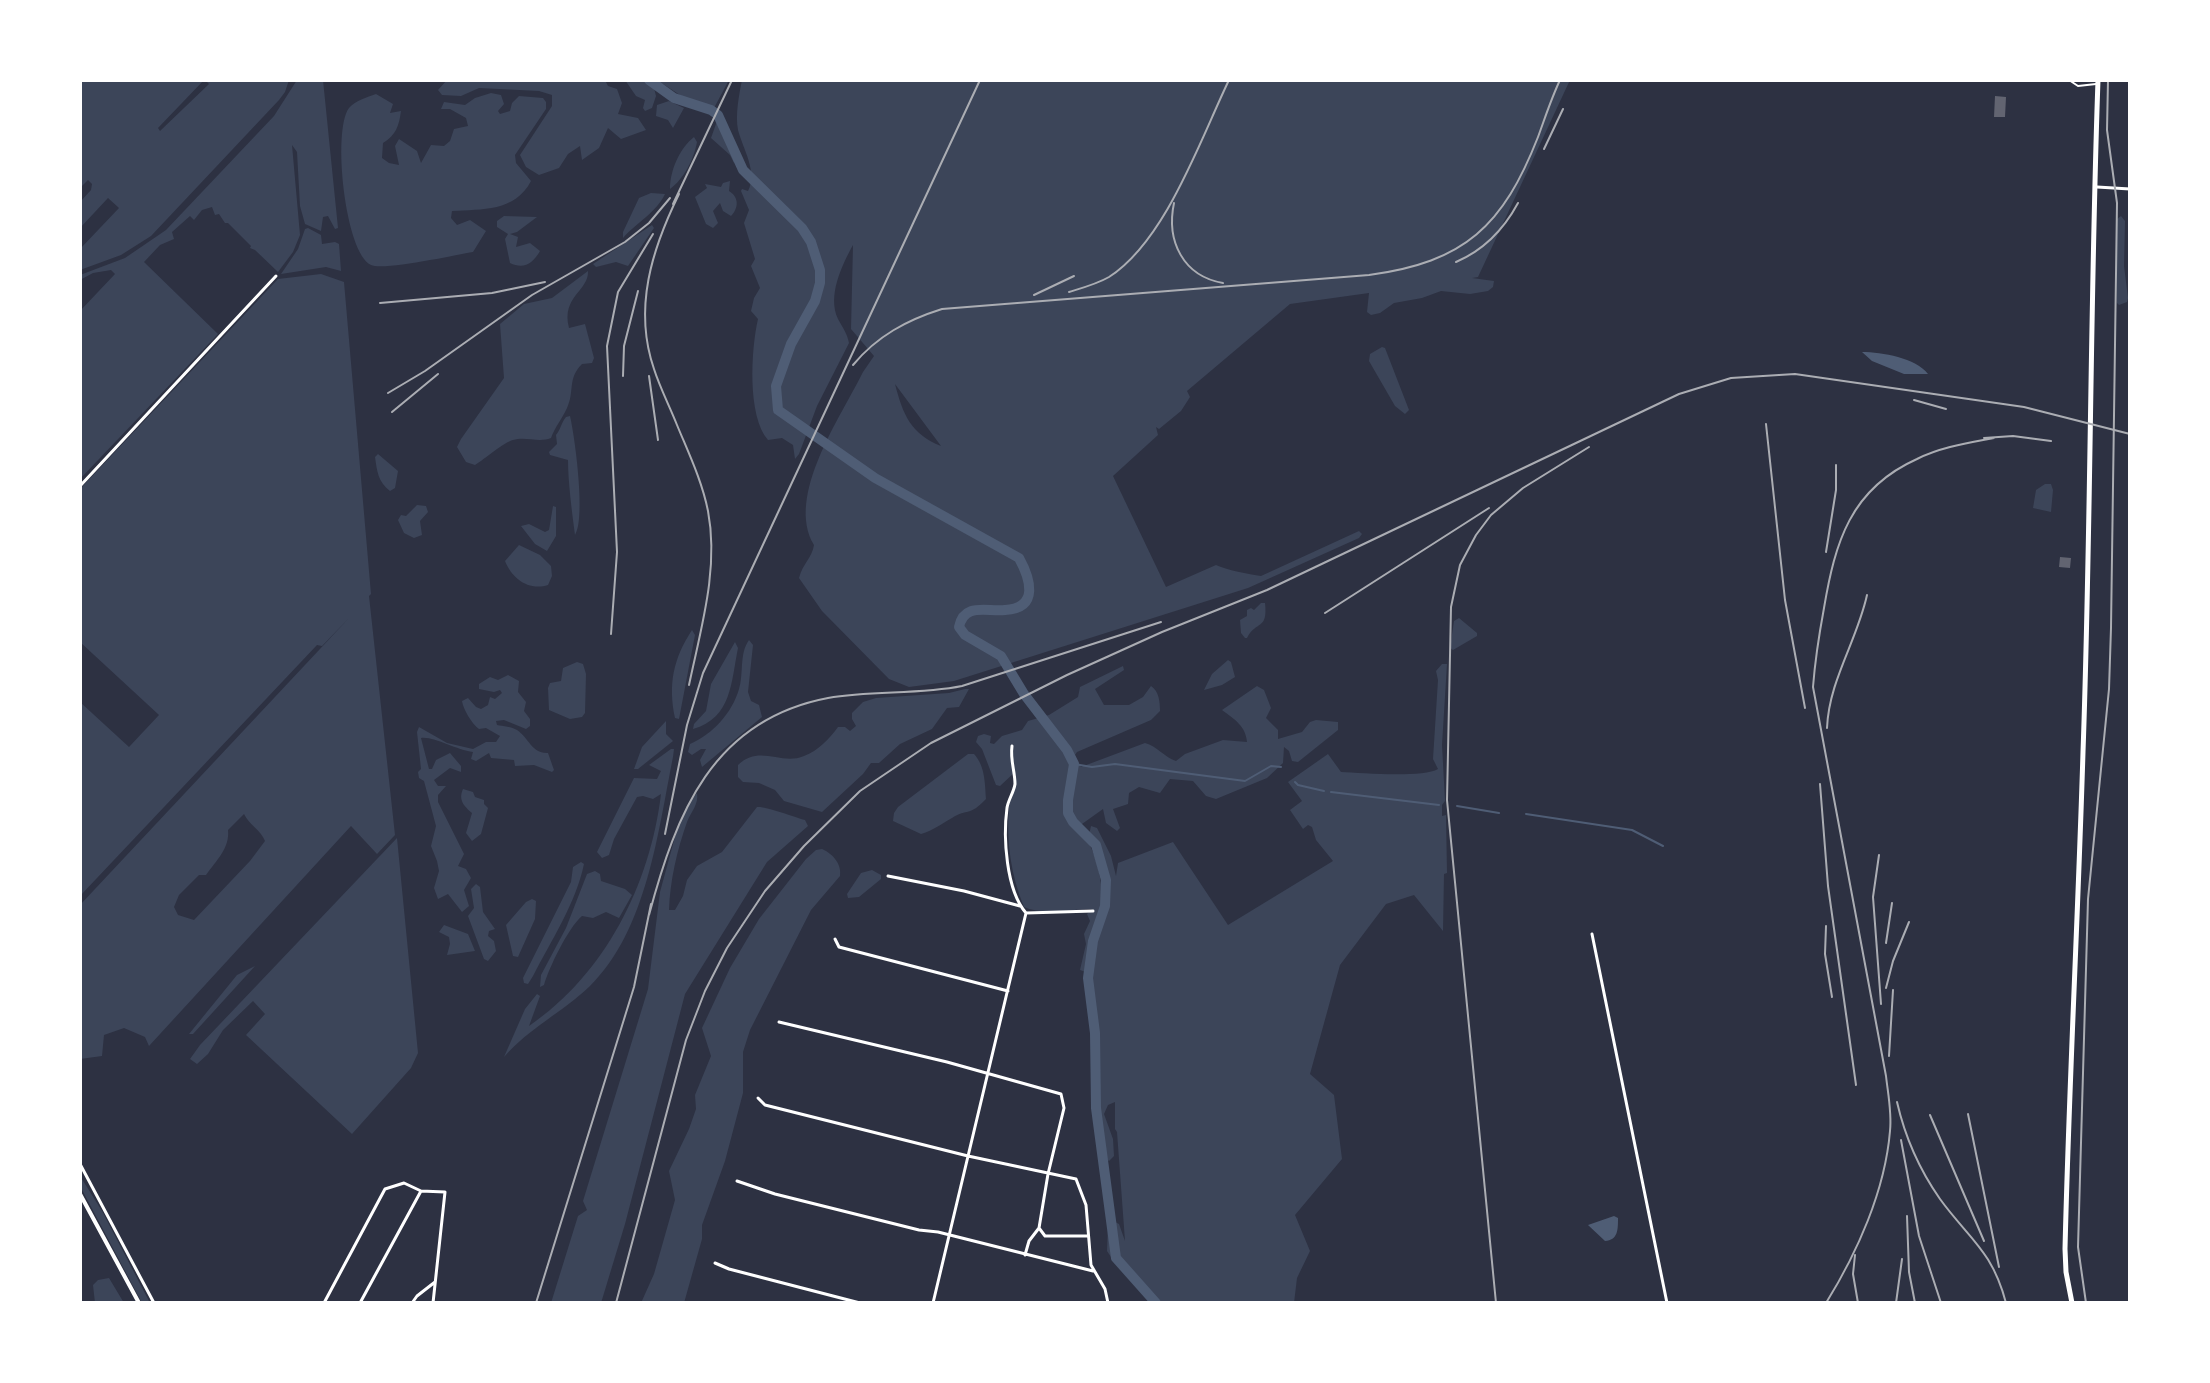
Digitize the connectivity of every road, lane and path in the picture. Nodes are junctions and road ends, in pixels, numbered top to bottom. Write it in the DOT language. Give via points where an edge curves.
graph roads {
  1 [pos="2069,80"];
  2 [pos="2098,82"];
  3 [pos="2093,187"];
  4 [pos="2130,189"];
  5 [pos="276,276"];
  6 [pos="80,486"];
  7 [pos="1012,746"];
  8 [pos="888,876"];
  9 [pos="1020,906"];
  10 [pos="1093,911"];
  11 [pos="1026,913"];
  12 [pos="1592,934"];
  13 [pos="835,939"];
  14 [pos="1008,991"];
  15 [pos="779,1022"];
  16 [pos="988,1073"];
  17 [pos="758,1098"];
  18 [pos="968,1156"];
  19 [pos="80,1164"];
  20 [pos="1048,1174"];
  21 [pos="737,1181"];
  22 [pos="421,1191"];
  23 [pos="80,1194"];
  24 [pos="1039,1228"];
  25 [pos="950,1235"];
  26 [pos="1088,1236"];
  27 [pos="1025,1255"];
  28 [pos="715,1263"];
  29 [pos="1093,1271"];
  30 [pos="435,1282"];
  31 [pos="139,1303"];
  32 [pos="154,1303"];
  33 [pos="324,1303"];
  34 [pos="360,1303"];
  35 [pos="412,1303"];
  36 [pos="433,1303"];
  37 [pos="860,1303"];
  38 [pos="933,1303"];
  39 [pos="1108,1303"];
  40 [pos="1667,1303"];
  41 [pos="2072,1303"];
  1 -- 2 [label="lane" via="2078,86"];
  2 -- 3 [label="main road"];
  3 -- 4 [label="street"];
  3 -- 41 [label="main road" via="2085,656 2065,1234"];
  5 -- 6 [label="street"];
  7 -- 9 [label="street" via="1015,781 1004,834"];
  8 -- 9 [label="street"];
  9 -- 11 [label="street"];
  10 -- 11 [label="street"];
  11 -- 14 [label="street"];
  12 -- 40 [label="street"];
  13 -- 14 [label="street" via="839,947"];
  14 -- 16 [label="street"];
  15 -- 16 [label="street"];
  16 -- 18 [label="street"];
  16 -- 20 [label="street" via="1063,1097"];
  17 -- 18 [label="street" via="765,1105"];
  18 -- 20 [label="street"];
  18 -- 25 [label="street"];
  19 -- 32 [label="street"];
  20 -- 24 [label="street"];
  20 -- 26 [label="street" via="1076,1179 1086,1205"];
  21 -- 25 [label="street"];
  22 -- 30 [label="street" via="445,1192"];
  22 -- 33 [label="street" via="404,1183 385,1189"];
  22 -- 34 [label="street"];
  23 -- 31 [label="main road"];
  24 -- 26 [label="street" via="1045,1236"];
  24 -- 27 [label="street"];
  25 -- 27 [label="street"];
  25 -- 38 [label="street"];
  26 -- 29 [label="street"];
  27 -- 29 [label="street"];
  28 -- 37 [label="street"];
  29 -- 39 [label="street"];
  30 -- 35 [label="street"];
  30 -- 36 [label="street"];
}
